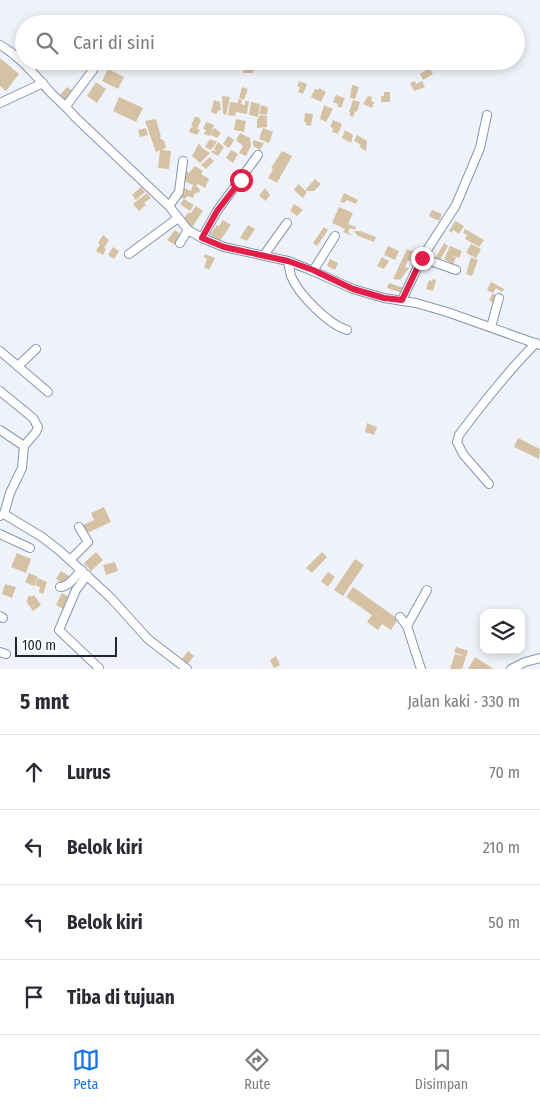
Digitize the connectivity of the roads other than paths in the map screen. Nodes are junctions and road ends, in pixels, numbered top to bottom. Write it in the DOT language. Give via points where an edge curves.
graph roads {
  1 [pos="1,46"];
  2 [pos="15,56"];
  3 [pos="30,70"];
  4 [pos="94,70"];
  5 [pos="43,83"];
  6 [pos="0,103"];
  7 [pos="66,106"];
  8 [pos="487,115"];
  9 [pos="258,156"];
  10 [pos="183,162"];
  11 [pos="170,206"];
  12 [pos="178,218"];
  13 [pos="287,223"];
  14 [pos="188,230"];
  15 [pos="335,236"];
  16 [pos="202,238"];
  17 [pos="180,243"];
  18 [pos="129,254"];
  19 [pos="264,255"];
  20 [pos="422,258"];
  21 [pos="288,261"];
  22 [pos="313,270"];
  23 [pos="456,270"];
  24 [pos="499,298"];
  25 [pos="402,300"];
  26 [pos="491,327"];
  27 [pos="347,330"];
  28 [pos="538,344"];
  29 [pos="36,349"];
  30 [pos="0,351"];
  31 [pos="18,366"];
  32 [pos="0,391"];
  33 [pos="48,392"];
  34 [pos="0,430"];
  35 [pos="24,446"];
  36 [pos="489,484"];
  37 [pos="2,515"];
  38 [pos="80,528"];
  39 [pos="0,534"];
  40 [pos="30,548"];
  41 [pos="70,560"];
  42 [pos="84,572"];
  43 [pos="60,587"];
  44 [pos="427,590"];
  45 [pos="400,617"];
  46 [pos="406,626"];
  47 [pos="540,658"];
  48 [pos="99,668"];
  49 [pos="187,669"];
  50 [pos="421,669"];
  51 [pos="511,669"];
  1 -- 2 [label="street"];
  3 -- 5 [label="street"];
  4 -- 7 [label="street"];
  5 -- 6 [label="street"];
  5 -- 7 [label="street"];
  7 -- 11 [label="street"];
  8 -- 20 [label="street" via="480,148 456,205"];
  9 -- 16 [label="street" via="217,211"];
  10 -- 11 [label="street" via="179,192"];
  11 -- 12 [label="street"];
  12 -- 14 [label="street"];
  12 -- 18 [label="street"];
  13 -- 19 [label="street"];
  14 -- 16 [label="street"];
  14 -- 17 [label="street"];
  15 -- 22 [label="street"];
  16 -- 19 [label="street" via="224,247"];
  19 -- 21 [label="street"];
  20 -- 23 [label="street"];
  20 -- 25 [label="street"];
  21 -- 22 [label="street"];
  21 -- 27 [label="street" via="295,284 313,306 338,327"];
  22 -- 25 [label="street" via="353,289"];
  24 -- 26 [label="street"];
  25 -- 26 [label="street"];
  26 -- 28 [label="street"];
  28 -- 36 [label="street" via="513,366 459,436 457,442 463,454"];
  29 -- 31 [label="street"];
  30 -- 31 [label="street"];
  31 -- 33 [label="street"];
  32 -- 35 [label="street" via="36,422 36,432"];
  34 -- 35 [label="street"];
  35 -- 37 [label="street" via="22,468"];
  37 -- 41 [label="street" via="42,537"];
  38 -- 41 [label="street" via="88,542"];
  39 -- 40 [label="street"];
  41 -- 42 [label="street"];
  42 -- 43 [label="street"];
  42 -- 48 [label="street" via="59,630"];
  42 -- 49 [label="street" via="112,598 148,640"];
  44 -- 46 [label="street"];
  45 -- 46 [label="street"];
  46 -- 50 [label="street"];
  47 -- 51 [label="street"];
}
